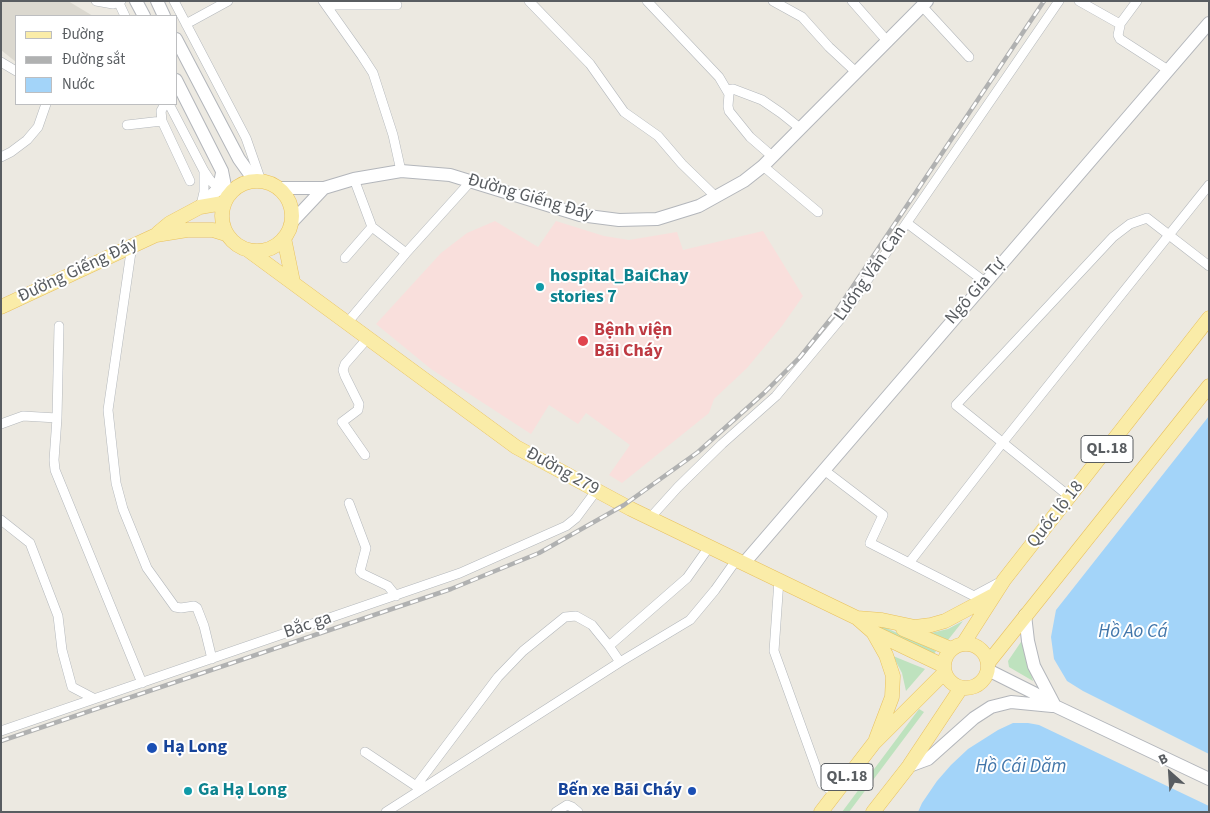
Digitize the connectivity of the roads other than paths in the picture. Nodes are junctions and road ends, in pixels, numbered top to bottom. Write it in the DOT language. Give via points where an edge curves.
graph roads {
  1 [pos="96,1"];
  2 [pos="136,1"];
  3 [pos="157,1"];
  4 [pos="174,1"];
  5 [pos="228,1"];
  6 [pos="529,1"];
  7 [pos="647,1"];
  8 [pos="773,1"];
  9 [pos="852,1"];
  10 [pos="1059,1"];
  11 [pos="1079,1"];
  12 [pos="1137,1"];
  13 [pos="119,2"];
  14 [pos="324,3"];
  15 [pos="924,4"];
  16 [pos="398,5"];
  17 [pos="126,15"];
  18 [pos="143,15"];
  19 [pos="164,15"];
  20 [pos="1209,23"];
  21 [pos="186,24"];
  22 [pos="1120,24"];
  23 [pos="888,42"];
  24 [pos="178,43"];
  25 [pos="969,57"];
  26 [pos="1,62"];
  27 [pos="15,70"];
  28 [pos="1168,70"];
  29 [pos="857,72"];
  30 [pos="178,84"];
  31 [pos="727,90"];
  32 [pos="46,105"];
  33 [pos="164,105"];
  34 [pos="170,105"];
  35 [pos="162,121"];
  36 [pos="127,125"];
  37 [pos="801,129"];
  38 [pos="1,157"];
  39 [pos="773,157"];
  40 [pos="763,166"];
  41 [pos="204,171"];
  42 [pos="401,171"];
  43 [pos="354,179"];
  44 [pos="261,180"];
  45 [pos="190,181"];
  46 [pos="471,181"];
  47 [pos="1209,185"];
  48 [pos="278,188"];
  49 [pos="324,188"];
  50 [pos="223,196"];
  51 [pos="716,197"];
  52 [pos="200,207"];
  53 [pos="818,212"];
  54 [pos="292,222"];
  55 [pos="907,223"];
  56 [pos="372,227"];
  57 [pos="226,234"];
  58 [pos="1170,234"];
  59 [pos="156,235"];
  60 [pos="284,238"];
  61 [pos="132,245"];
  62 [pos="248,250"];
  63 [pos="406,253"];
  64 [pos="345,258"];
  65 [pos="1209,266"];
  66 [pos="293,282"];
  67 [pos="985,282"];
  68 [pos="1,307"];
  69 [pos="1209,318"];
  70 [pos="348,323"];
  71 [pos="59,326"];
  72 [pos="368,339"];
  73 [pos="1209,386"];
  74 [pos="57,418"];
  75 [pos="1,424"];
  76 [pos="1002,442"];
  77 [pos="365,455"];
  78 [pos="824,470"];
  79 [pos="596,491"];
  80 [pos="1070,497"];
  81 [pos="349,503"];
  82 [pos="650,518"];
  83 [pos="1,520"];
  84 [pos="709,547"];
  85 [pos="741,561"];
  86 [pos="909,563"];
  87 [pos="779,580"];
  88 [pos="1004,580"];
  89 [pos="995,594"];
  90 [pos="396,596"];
  91 [pos="1025,615"];
  92 [pos="857,618"];
  93 [pos="882,620"];
  94 [pos="873,632"];
  95 [pos="609,646"];
  96 [pos="957,647"];
  97 [pos="212,659"];
  98 [pos="620,662"];
  99 [pos="944,669"];
  100 [pos="987,670"];
  101 [pos="142,683"];
  102 [pos="961,688"];
  103 [pos="93,698"];
  104 [pos="1055,706"];
  105 [pos="1,731"];
  106 [pos="874,743"];
  107 [pos="365,752"];
  108 [pos="909,766"];
  109 [pos="1209,779"];
  110 [pos="418,788"];
  111 [pos="835,793"];
  112 [pos="386,812"];
  113 [pos="556,812"];
  114 [pos="578,812"];
  115 [pos="821,812"];
  116 [pos="873,812"];
  1 -- 13 [label="street"];
  2 -- 18 [label="main road"];
  3 -- 19 [label="main road"];
  4 -- 21 [label="street"];
  5 -- 21 [label="street"];
  6 -- 51 [label="street" via="590,64 624,112 658,136"];
  7 -- 31 [label="street" via="719,77"];
  8 -- 29 [label="street" via="802,17 825,44"];
  9 -- 23 [label="street"];
  10 -- 55 [label="street, Lương Văn Can"];
  11 -- 22 [label="street"];
  12 -- 22 [label="street"];
  13 -- 17 [label="street"];
  14 -- 16 [label="street"];
  14 -- 42 [label="street" via="373,73"];
  15 -- 23 [label="main road, Đường Giếng Đáy"];
  15 -- 25 [label="street"];
  20 -- 28 [label="main road, Ngô Gia Tự"];
  21 -- 44 [label="street" via="246,138"];
  22 -- 28 [label="street" via="1120,39"];
  23 -- 29 [label="main road, Đường Giếng Đáy"];
  24 -- 44 [label="main road" via="239,159 249,173"];
  26 -- 27 [label="street"];
  28 -- 67 [label="main road, Ngô Gia Tự"];
  29 -- 37 [label="main road, Đường Giếng Đáy"];
  30 -- 50 [label="main road" via="222,171"];
  31 -- 37 [label="street" via="733,89 762,100"];
  31 -- 39 [label="street" via="730,111 750,137"];
  32 -- 38 [label="street" via="33,133"];
  33 -- 35 [label="street"];
  34 -- 41 [label="street"];
  35 -- 36 [label="street"];
  35 -- 45 [label="street"];
  37 -- 39 [label="main road, Đường Giếng Đáy"];
  39 -- 40 [label="main road, Đường Giếng Đáy"];
  40 -- 51 [label="main road, Đường Giếng Đáy"];
  40 -- 53 [label="street"];
  41 -- 50 [label="street"];
  41 -- 52 [label="street"];
  42 -- 43 [label="main road, Đường Giếng Đáy"];
  42 -- 46 [label="main road, Đường Giếng Đáy" via="450,175"];
  43 -- 49 [label="main road, Đường Giếng Đáy"];
  43 -- 56 [label="street"];
  44 -- 48 [label="main road"];
  44 -- 50 [label="main road" via="242,183"];
  46 -- 51 [label="main road, Đường Giếng Đáy" via="580,215 619,220 657,219"];
  46 -- 63 [label="street"];
  47 -- 58 [label="street"];
  48 -- 49 [label="main road, Đường Giếng Đáy"];
  48 -- 54 [label="main road" via="290,203"];
  49 -- 54 [label="main road"];
  50 -- 52 [label="main road, Đường Giếng Đáy"];
  50 -- 57 [label="main road" via="221,214"];
  52 -- 59 [label="main road, Đường Giếng Đáy"];
  54 -- 60 [label="main road"];
  55 -- 67 [label="street"];
  55 -- 82 [label="street, Lương Văn Can" via="842,317 776,396 722,444"];
  56 -- 63 [label="street"];
  56 -- 64 [label="street"];
  57 -- 59 [label="main road, Đường Giếng Đáy" via="213,230 188,230"];
  57 -- 62 [label="main road" via="232,242"];
  58 -- 65 [label="street"];
  58 -- 76 [label="street"];
  58 -- 76 [label="street" via="1147,218 1130,224 1113,236 956,405"];
  59 -- 61 [label="main road, Đường Giếng Đáy"];
  60 -- 62 [label="main road" via="268,250"];
  60 -- 66 [label="main road"];
  61 -- 68 [label="main road, Đường Giếng Đáy"];
  61 -- 97 [label="street" via="108,410 116,483 147,568 175,606 197,608"];
  62 -- 66 [label="main road, Đường 279"];
  63 -- 70 [label="street"];
  66 -- 70 [label="main road, Đường 279"];
  67 -- 78 [label="main road, Ngô Gia Tự"];
  69 -- 80 [label="main road, Quốc lộ 18 / QL.18"];
  70 -- 72 [label="main road, Đường 279"];
  71 -- 74 [label="street"];
  72 -- 77 [label="street" via="343,370 360,404 358,410 342,422"];
  72 -- 79 [label="main road, Đường 279" via="516,447"];
  73 -- 91 [label="main road, QL.18" via="1070,563"];
  74 -- 75 [label="street" via="23,416"];
  74 -- 101 [label="street" via="55,470"];
  76 -- 80 [label="street"];
  76 -- 86 [label="street"];
  78 -- 85 [label="main road, Ngô Gia Tự"];
  78 -- 86 [label="street" via="883,515 870,543"];
  79 -- 82 [label="main road, Đường 279"];
  79 -- 90 [label="street, Bắc ga" via="566,526 460,573"];
  80 -- 88 [label="main road, Quốc lộ 18 / QL.18"];
  81 -- 90 [label="street" via="366,548 360,571 388,586"];
  82 -- 84 [label="main road, Đường 279"];
  83 -- 103 [label="street" via="30,543 58,616 62,650 72,687"];
  84 -- 85 [label="main road, Đường 279"];
  84 -- 95 [label="street" via="687,578"];
  85 -- 87 [label="main road, Đường 279"];
  85 -- 98 [label="street" via="690,620"];
  86 -- 88 [label="street" via="974,596"];
  87 -- 92 [label="main road, Đường 279"];
  87 -- 111 [label="street" via="774,651 822,784"];
  88 -- 89 [label="main road, Quốc lộ 18 / QL.18"];
  89 -- 93 [label="main road" via="945,622 915,627"];
  89 -- 96 [label="main road, Quốc lộ 18 / QL.18"];
  90 -- 97 [label="street, Bắc ga"];
  91 -- 100 [label="main road, QL.18"];
  91 -- 104 [label="main road" via="1034,666"];
  92 -- 93 [label="main road"];
  92 -- 94 [label="main road"];
  93 -- 96 [label="main road"];
  94 -- 99 [label="main road"];
  94 -- 106 [label="main road" via="893,676 892,696"];
  95 -- 98 [label="street"];
  95 -- 110 [label="street" via="592,625 576,616 565,617 523,651 498,677"];
  96 -- 99 [label="main road, QL.18" via="944,660"];
  96 -- 100 [label="main road" via="970,644 982,651"];
  97 -- 101 [label="street, Bắc ga"];
  98 -- 110 [label="street"];
  99 -- 102 [label="main road" via="951,682"];
  99 -- 106 [label="main road, QL.18"];
  100 -- 102 [label="main road, QL.18" via="974,686"];
  100 -- 104 [label="main road" via="1031,699"];
  101 -- 103 [label="street, Bắc ga"];
  102 -- 108 [label="main road, QL.18"];
  103 -- 105 [label="street, Bắc ga"];
  104 -- 108 [label="main road" via="1011,702 991,707 928,759"];
  104 -- 109 [label="main road"];
  106 -- 111 [label="main road, QL.18"];
  107 -- 110 [label="street"];
  108 -- 116 [label="main road, QL.18"];
  110 -- 112 [label="street"];
  111 -- 115 [label="main road, QL.18"];
  113 -- 114 [label="street" via="566,805"];
}
